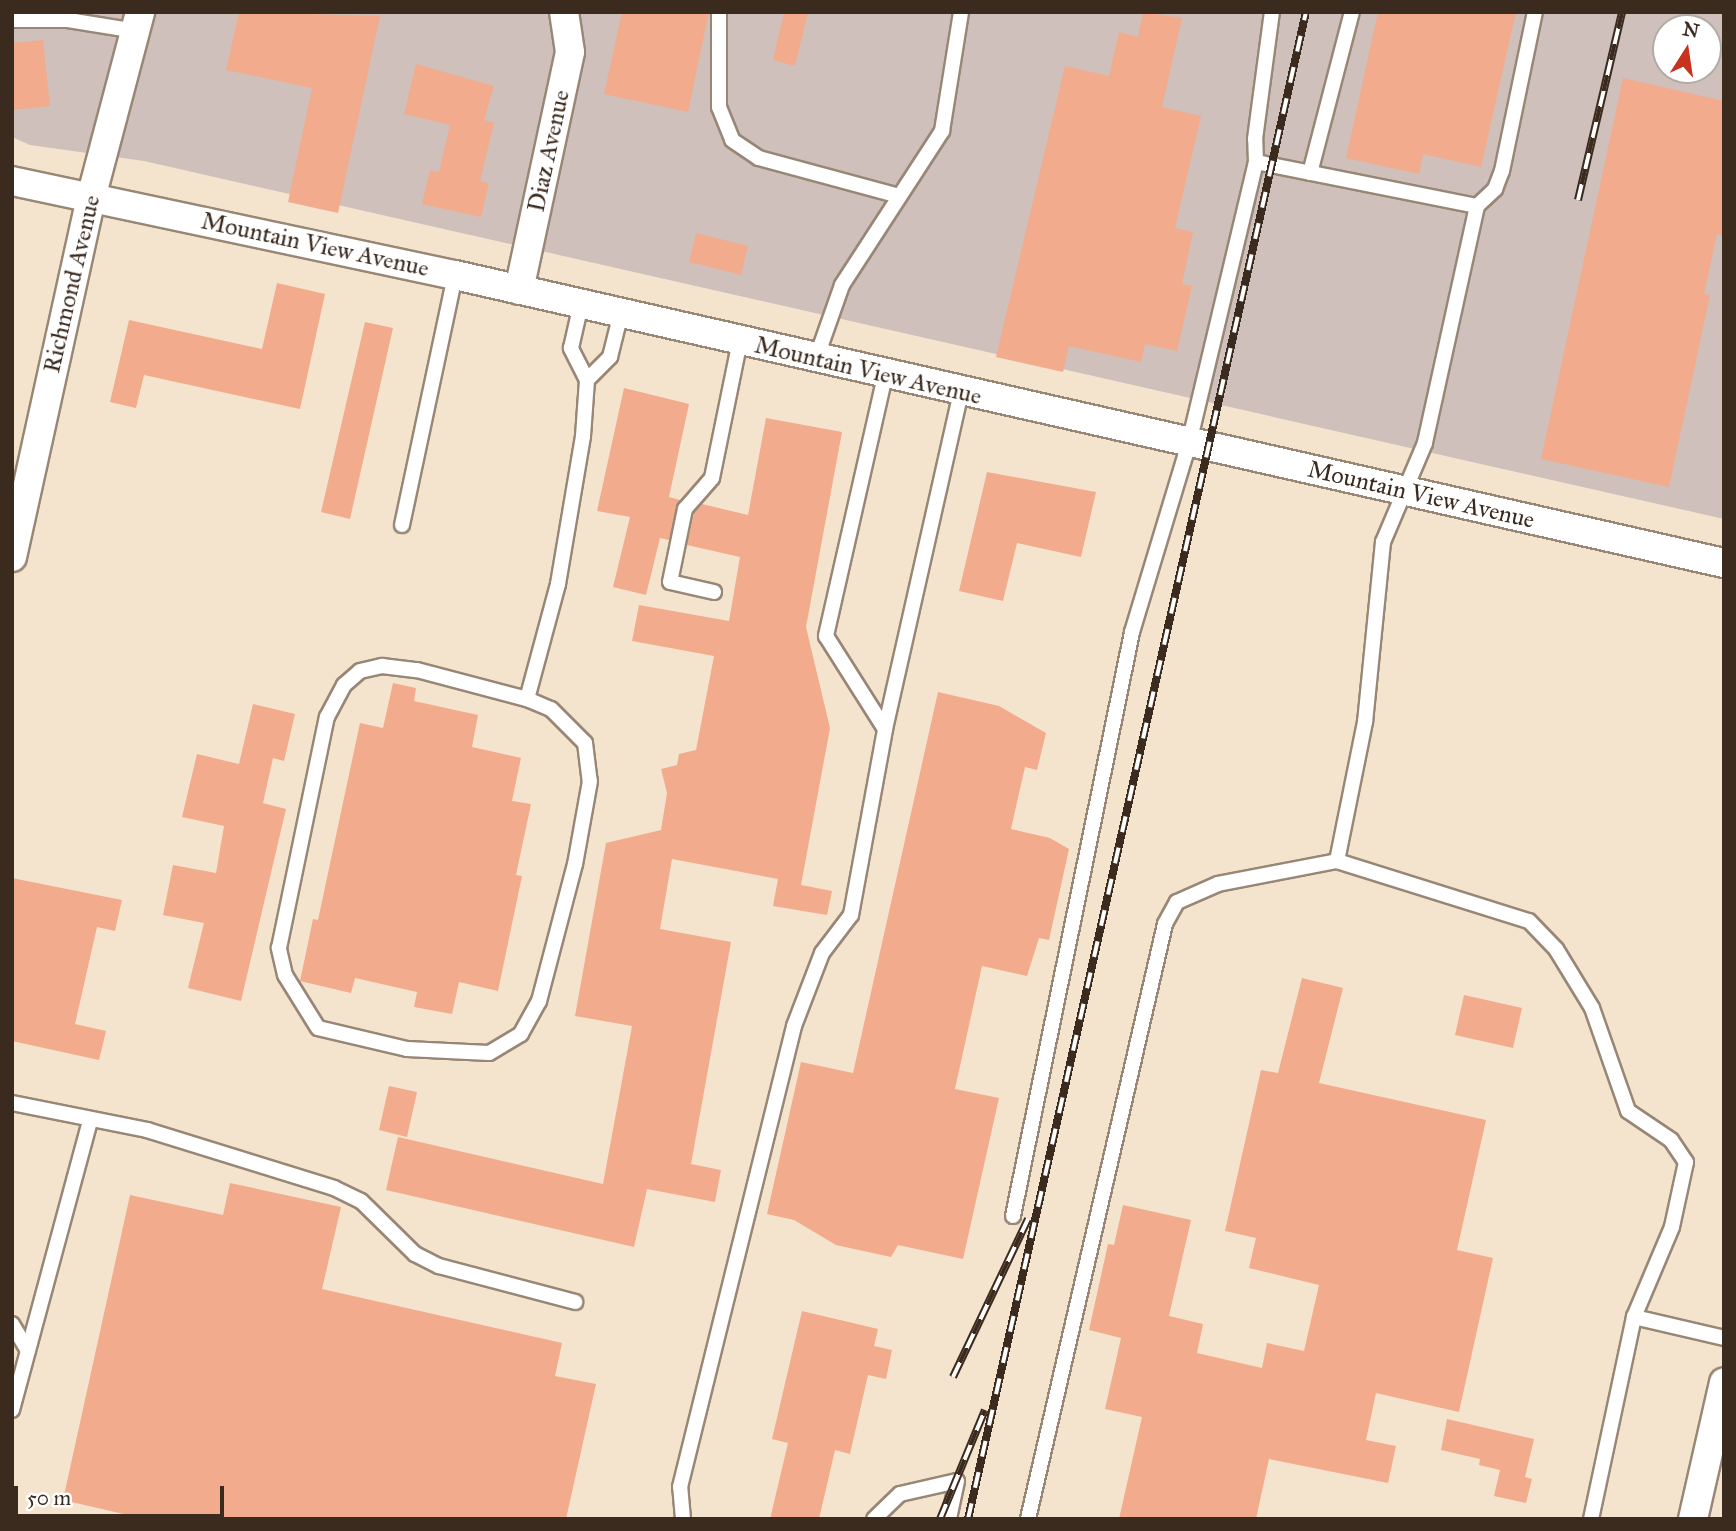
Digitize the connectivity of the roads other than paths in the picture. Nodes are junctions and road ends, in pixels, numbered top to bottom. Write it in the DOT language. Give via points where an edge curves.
graph roads {
  1 [pos="564,12"];
  2 [pos="719,12"];
  3 [pos="961,12"];
  4 [pos="1272,12"];
  5 [pos="1352,12"];
  6 [pos="1535,12"];
  7 [pos="12,20"];
  8 [pos="138,22"];
  9 [pos="1256,162"];
  10 [pos="1310,173"];
  11 [pos="12,181"];
  12 [pos="900,196"];
  13 [pos="91,198"];
  14 [pos="1476,206"];
  15 [pos="455,275"];
  16 [pos="519,290"];
  17 [pos="581,304"];
  18 [pos="621,313"];
  19 [pos="740,340"];
  20 [pos="816,359"];
  21 [pos="885,376"];
  22 [pos="587,380"];
  23 [pos="961,393"];
  24 [pos="1189,443"];
  25 [pos="1401,491"];
  26 [pos="402,525"];
  27 [pos="12,557"];
  28 [pos="1724,563"];
  29 [pos="714,593"];
  30 [pos="527,699"];
  31 [pos="885,729"];
  32 [pos="1337,861"];
  33 [pos="12,1103"];
  34 [pos="90,1120"];
  35 [pos="1013,1216"];
  36 [pos="575,1302"];
  37 [pos="1634,1317"];
  38 [pos="12,1324"];
  39 [pos="1724,1338"];
  40 [pos="28,1351"];
  41 [pos="1724,1382"];
  42 [pos="12,1410"];
  43 [pos="1715,1458"];
  44 [pos="683,1519"];
  45 [pos="874,1519"];
  46 [pos="949,1519"];
  47 [pos="1028,1519"];
  48 [pos="1591,1519"];
  49 [pos="1693,1519"];
  1 -- 16 [label="street, Diaz Avenue" via="570,52"];
  2 -- 12 [label="lane" via="719,107 732,140 759,158"];
  3 -- 12 [label="lane" via="942,131"];
  4 -- 9 [label="lane"];
  5 -- 10 [label="lane"];
  6 -- 14 [label="lane" via="1502,171 1495,189"];
  7 -- 8 [label="lane"];
  8 -- 13 [label="street, Richmond Avenue"];
  9 -- 10 [label="lane"];
  9 -- 24 [label="lane"];
  10 -- 14 [label="lane"];
  11 -- 13 [label="street, Mountain View Avenue"];
  12 -- 20 [label="lane" via="842,285"];
  13 -- 15 [label="street, Mountain View Avenue"];
  13 -- 27 [label="street, Richmond Avenue"];
  14 -- 25 [label="lane" via="1425,443"];
  15 -- 16 [label="street, Mountain View Avenue"];
  15 -- 26 [label="lane"];
  16 -- 17 [label="street, Mountain View Avenue"];
  17 -- 18 [label="street, Mountain View Avenue"];
  17 -- 22 [label="lane" via="571,348"];
  18 -- 19 [label="street, Mountain View Avenue"];
  18 -- 22 [label="lane" via="610,357"];
  19 -- 20 [label="street, Mountain View Avenue"];
  19 -- 29 [label="lane" via="712,478 685,509 670,582"];
  20 -- 21 [label="street, Mountain View Avenue"];
  21 -- 23 [label="street, Mountain View Avenue"];
  21 -- 31 [label="lane" via="826,636"];
  22 -- 30 [label="lane" via="583,436 558,584"];
  23 -- 24 [label="street, Mountain View Avenue"];
  23 -- 31 [label="lane"];
  24 -- 25 [label="street, Mountain View Avenue"];
  24 -- 35 [label="lane" via="1132,632"];
  25 -- 28 [label="street, Mountain View Avenue"];
  25 -- 32 [label="lane" via="1383,542 1365,722"];
  30 -- 30 [label="lane" via="382,666 360,671 344,685 327,717 279,948 285,975 318,1028 407,1049 489,1053 521,1034 539,1001 575,863 590,781 585,743 551,709"];
  31 -- 44 [label="lane" via="850,915 822,953 790,1039 680,1487"];
  32 -- 37 [label="lane" via="1529,921 1556,949 1592,1008 1628,1111 1671,1140 1686,1162 1672,1227"];
  32 -- 47 [label="lane" via="1218,884 1177,902 1165,924"];
  33 -- 34 [label="lane"];
  34 -- 36 [label="lane" via="147,1130 334,1188 361,1201 415,1254 439,1266"];
  34 -- 40 [label="lane"];
  37 -- 39 [label="lane"];
  37 -- 48 [label="lane"];
  38 -- 40 [label="lane"];
  40 -- 42 [label="lane"];
  41 -- 43 [label="street"];
  43 -- 49 [label="street"];
  45 -- 46 [label="lane" via="900,1494 957,1481"];
}
